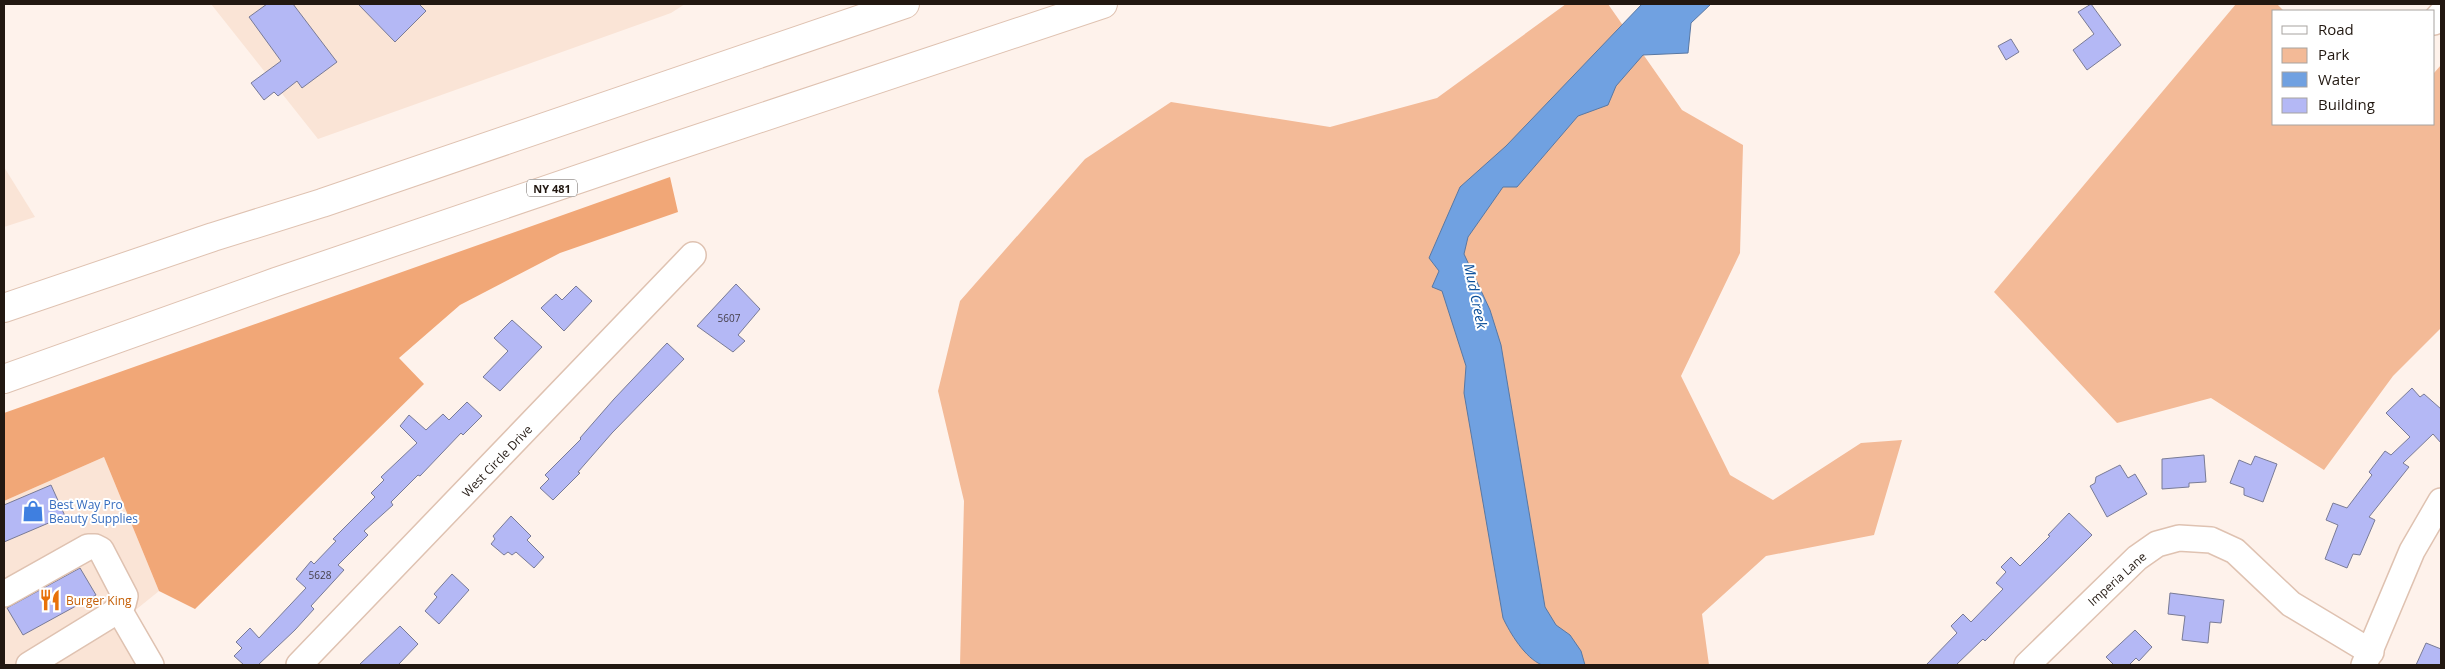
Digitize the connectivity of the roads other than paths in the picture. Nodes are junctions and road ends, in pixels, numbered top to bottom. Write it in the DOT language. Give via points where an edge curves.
graph roads {
  1 [pos="905,4"];
  2 [pos="1103,4"];
  3 [pos="693,255"];
  4 [pos="4,308"];
  5 [pos="4,379"];
  6 [pos="2441,502"];
  7 [pos="4,594"];
  8 [pos="118,608"];
  9 [pos="2367,659"];
  10 [pos="31,665"];
  11 [pos="151,665"];
  12 [pos="299,665"];
  13 [pos="2026,665"];
  1 -- 4 [label="highway"];
  2 -- 5 [label="highway, NY 481" via="276,282"];
  3 -- 12 [label="street, West Circle Drive"];
  6 -- 9 [label="street, Imperia Lane" via="2412,550"];
  7 -- 8 [label="street" via="95,546 101,550 126,596"];
  8 -- 10 [label="street"];
  8 -- 11 [label="street"];
  9 -- 13 [label="street, Imperia Lane" via="2291,604 2236,551 2211,540 2179,538 2157,544 2137,558"];
}
